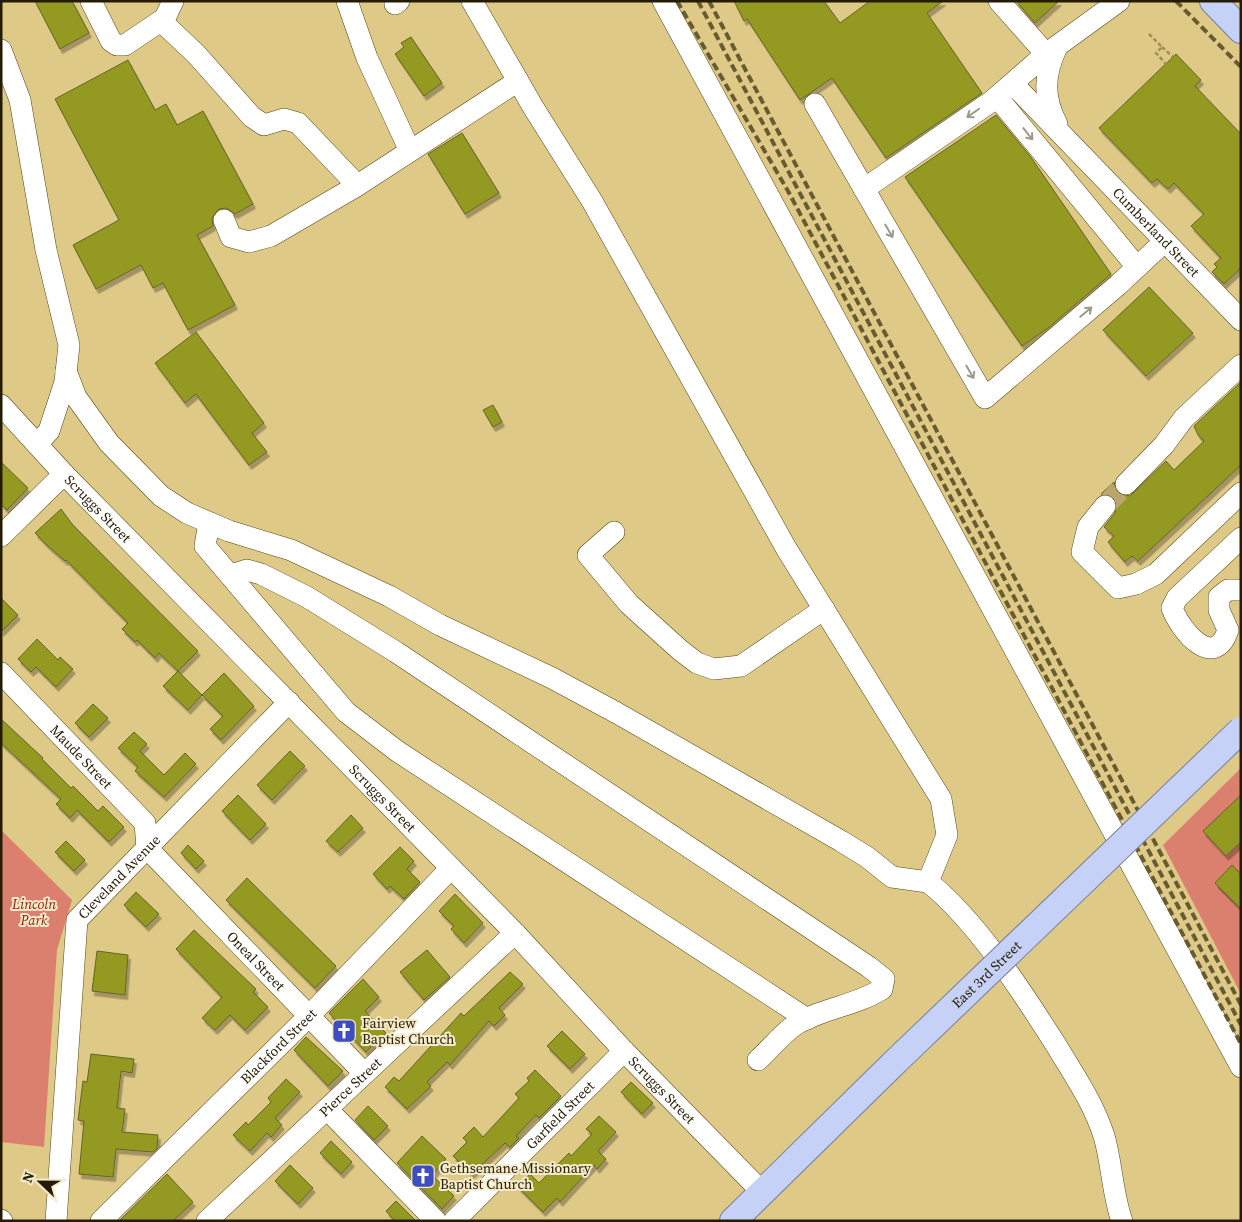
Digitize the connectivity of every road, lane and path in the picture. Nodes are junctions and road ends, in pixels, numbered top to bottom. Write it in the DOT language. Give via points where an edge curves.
graph roads {
  1 [pos="91,1"];
  2 [pos="173,1"];
  3 [pos="347,1"];
  4 [pos="472,1"];
  5 [pos="663,1"];
  6 [pos="999,1"];
  7 [pos="1119,1"];
  8 [pos="1213,1"];
  9 [pos="161,20"];
  10 [pos="1241,30"];
  11 [pos="1149,34"];
  12 [pos="1162,47"];
  13 [pos="1,50"];
  14 [pos="1052,50"];
  15 [pos="1173,57"];
  16 [pos="1166,64"];
  17 [pos="518,81"];
  18 [pos="1005,90"];
  19 [pos="815,104"];
  20 [pos="1071,145"];
  21 [pos="410,151"];
  22 [pos="357,186"];
  23 [pos="864,189"];
  24 [pos="224,220"];
  25 [pos="1164,242"];
  26 [pos="1137,267"];
  27 [pos="1241,320"];
  28 [pos="1241,364"];
  29 [pos="66,371"];
  30 [pos="1,405"];
  31 [pos="38,444"];
  32 [pos="64,474"];
  33 [pos="1126,484"];
  34 [pos="1241,492"];
  35 [pos="1105,506"];
  36 [pos="209,522"];
  37 [pos="614,532"];
  38 [pos="1,536"];
  39 [pos="1241,538"];
  40 [pos="231,575"];
  41 [pos="1241,590"];
  42 [pos="824,609"];
  43 [pos="1,673"];
  44 [pos="289,702"];
  45 [pos="1241,730"];
  46 [pos="147,848"];
  47 [pos="451,868"];
  48 [pos="928,882"];
  49 [pos="515,933"];
  50 [pos="310,1015"];
  51 [pos="807,1020"];
  52 [pos="624,1052"];
  53 [pos="758,1060"];
  54 [pos="1241,1067"];
  55 [pos="364,1073"];
  56 [pos="327,1109"];
  57 [pos="762,1192"];
  58 [pos="56,1221"];
  59 [pos="101,1221"];
  60 [pos="207,1221"];
  61 [pos="436,1221"];
  62 [pos="454,1221"];
  63 [pos="733,1221"];
  64 [pos="1122,1221"];
  1 -- 9 [label="street" via="117,45 125,45"];
  2 -- 9 [label="street"];
  3 -- 21 [label="street" via="367,58"];
  4 -- 17 [label="street"];
  5 -- 54 [label="street"];
  6 -- 14 [label="street"];
  7 -- 14 [label="street"];
  8 -- 10 [label="main road"];
  9 -- 22 [label="street" via="252,117 264,124 284,119 298,123"];
  11 -- 12 [label="path"];
  12 -- 15 [label="path"];
  12 -- 16 [label="path" via="1156,53"];
  13 -- 29 [label="street" via="20,100 46,250 69,345"];
  14 -- 18 [label="street"];
  14 -- 20 [label="street, Cumberland Street" via="1046,72 1049,110"];
  17 -- 21 [label="street"];
  17 -- 42 [label="street" via="597,210 786,548"];
  18 -- 20 [label="street, Cumberland Street"];
  18 -- 23 [label="street, one-way"];
  18 -- 26 [label="street, one-way"];
  19 -- 23 [label="street"];
  20 -- 25 [label="street, Cumberland Street"];
  21 -- 22 [label="street"];
  22 -- 24 [label="street" via="271,236 249,242 231,237"];
  23 -- 26 [label="street, one-way" via="985,398"];
  25 -- 26 [label="street"];
  25 -- 27 [label="street, Cumberland Street"];
  28 -- 33 [label="street" via="1184,418 1164,445"];
  29 -- 31 [label="street" via="49,431"];
  29 -- 36 [label="street" via="82,404 109,443 138,475 187,513"];
  30 -- 31 [label="street, Scruggs Street"];
  31 -- 32 [label="street, Scruggs Street"];
  32 -- 38 [label="street"];
  32 -- 44 [label="street, Scruggs Street"];
  34 -- 35 [label="street" via="1156,574 1118,588 1082,552 1088,527"];
  36 -- 40 [label="street" via="205,546"];
  36 -- 48 [label="street" via="291,550 389,596 440,625 617,713 841,841 892,877"];
  37 -- 42 [label="street" via="588,555 629,604 697,663 714,669 742,666"];
  39 -- 41 [label="street" via="1177,598 1172,608 1186,634 1197,645 1216,646 1225,640 1228,630 1219,610 1219,597 1228,590"];
  40 -- 51 [label="street" via="346,712 397,752"];
  40 -- 51 [label="street" via="247,570 261,574 307,597 396,652 884,979 882,989 868,998"];
  42 -- 48 [label="street" via="941,799 947,835"];
  43 -- 46 [label="street, Maude Street" via="145,823"];
  44 -- 46 [label="street, Cleveland Avenue"];
  44 -- 47 [label="street, Scruggs Street"];
  45 -- 57 [label="main road, East 3rd Street, bridge"];
  46 -- 50 [label="street, Oneal Street"];
  46 -- 58 [label="street, Cleveland Avenue" via="78,920"];
  47 -- 49 [label="street, Scruggs Street"];
  47 -- 50 [label="street, Blackford Street"];
  48 -- 64 [label="street" via="970,924 1033,1009 1091,1101 1104,1137 1116,1207"];
  49 -- 52 [label="street, Scruggs Street"];
  49 -- 55 [label="street, Pierce Street"];
  50 -- 55 [label="street, Oneal Street"];
  50 -- 59 [label="street, Blackford Street"];
  51 -- 53 [label="street" via="795,1025"];
  52 -- 57 [label="street, Scruggs Street"];
  52 -- 62 [label="street, Garfield Street"];
  55 -- 56 [label="street, Pierce Street"];
  56 -- 60 [label="street, Pierce Street"];
  56 -- 61 [label="street"];
  57 -- 63 [label="main road, East 3rd Street"];
}
